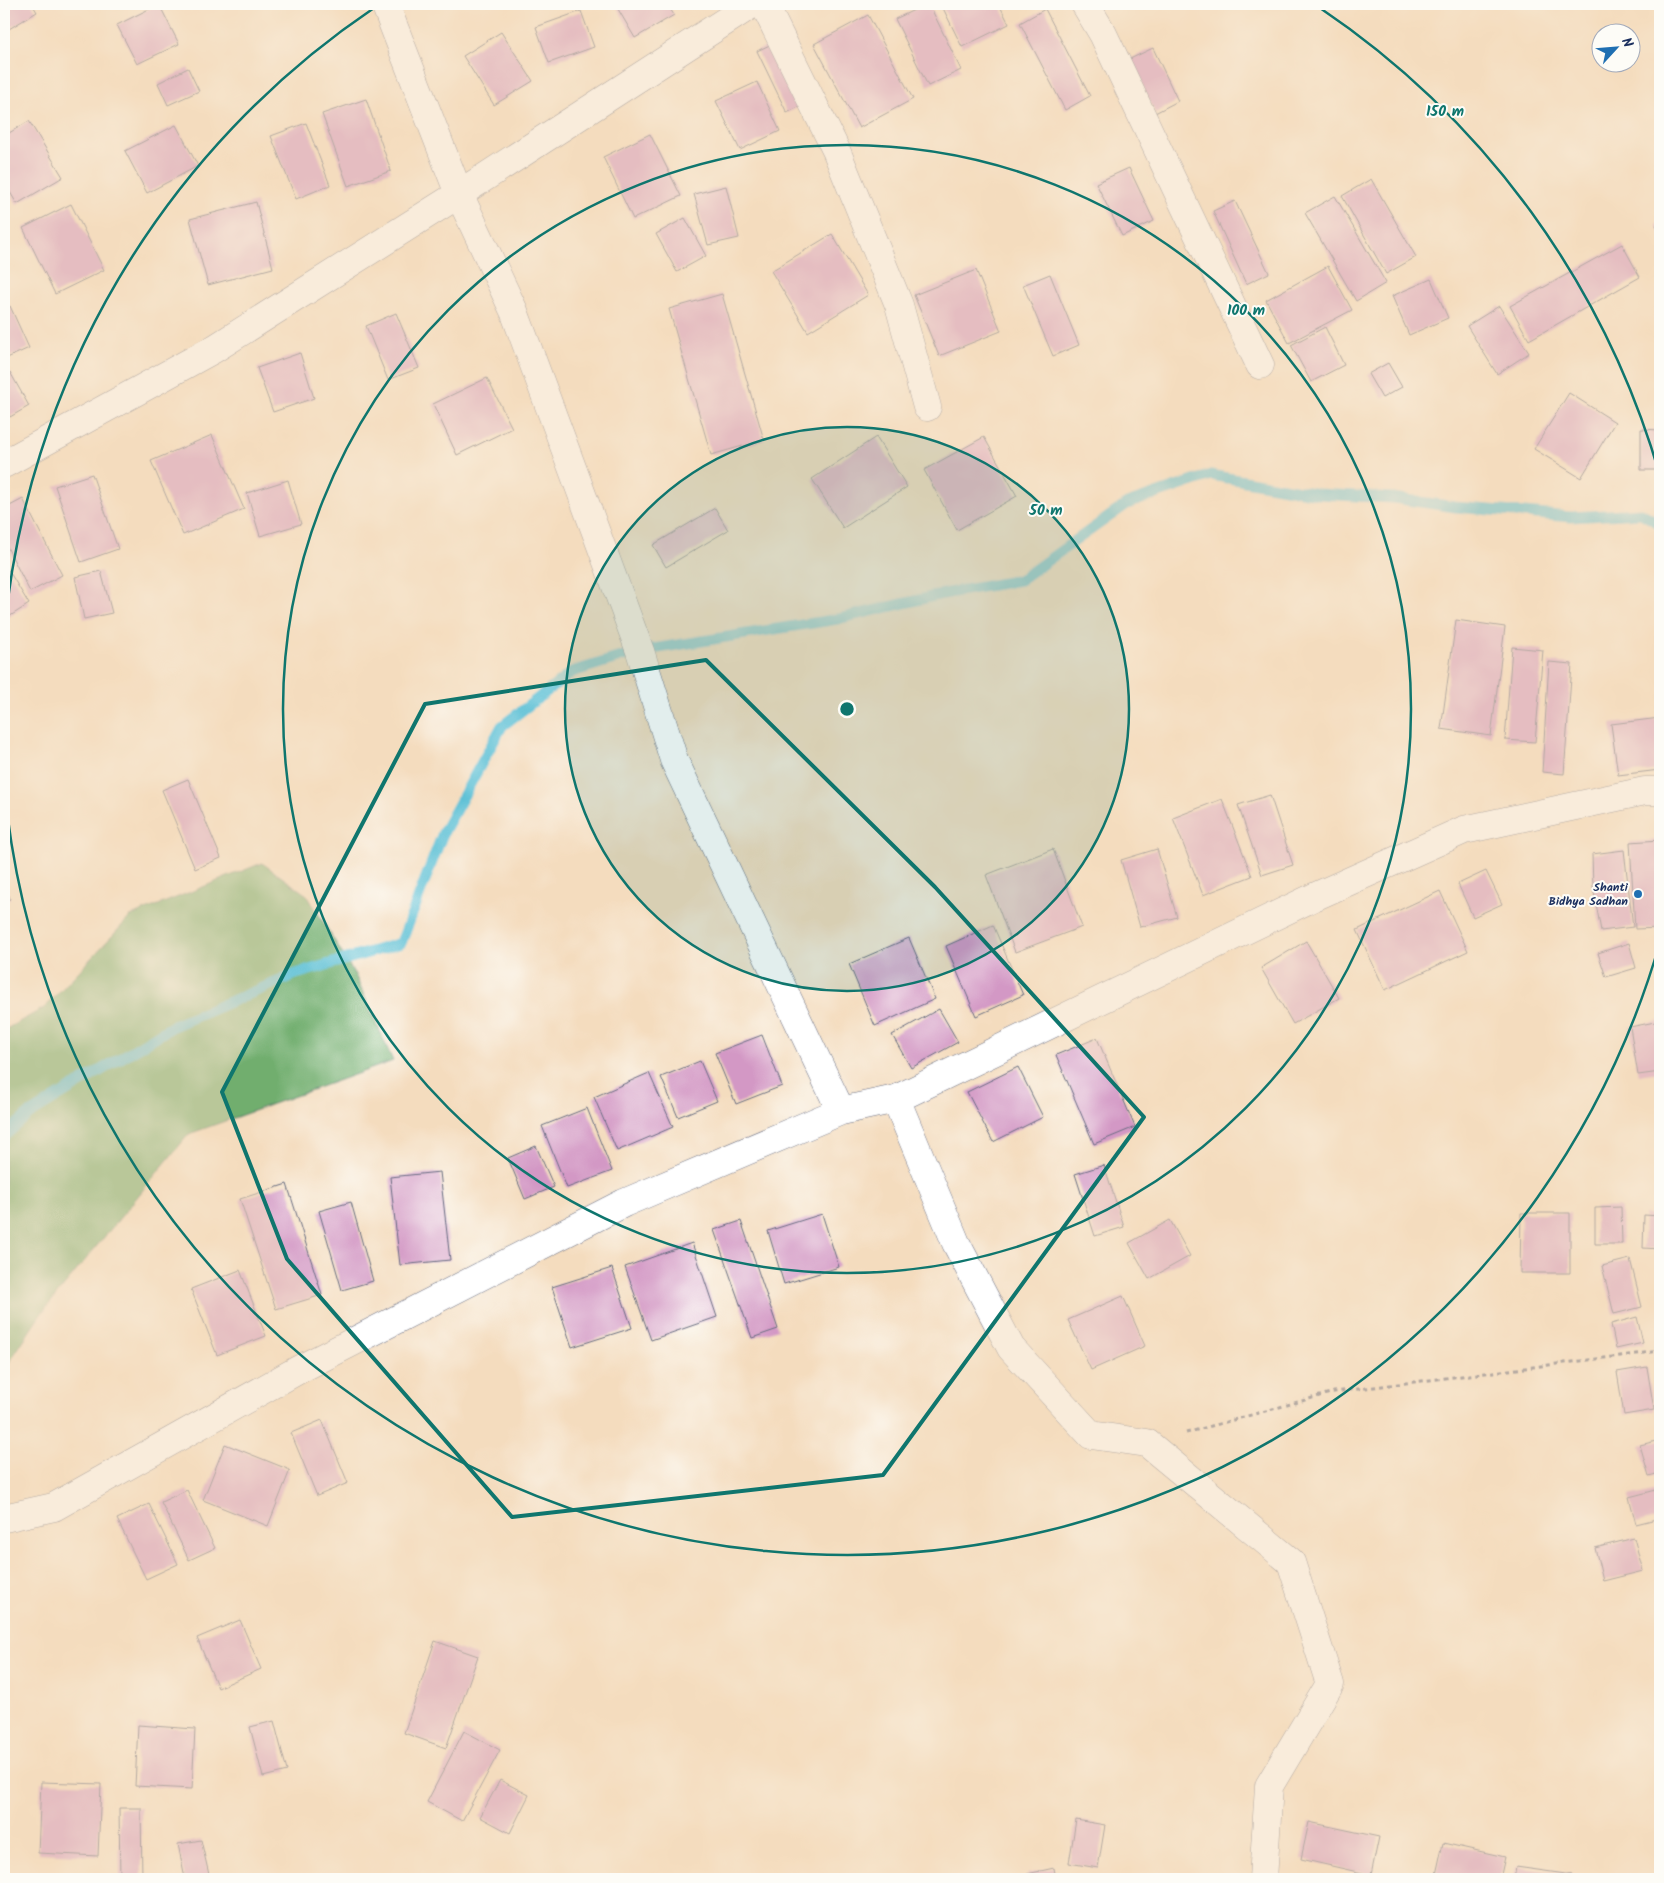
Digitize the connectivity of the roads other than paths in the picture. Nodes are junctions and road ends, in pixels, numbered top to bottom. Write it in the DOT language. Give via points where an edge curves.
graph roads {
  1 [pos="385,4"];
  2 [pos="752,4"];
  3 [pos="764,4"];
  4 [pos="1085,4"];
  5 [pos="459,194"];
  6 [pos="1260,365"];
  7 [pos="927,408"];
  8 [pos="4,464"];
  9 [pos="1660,791"];
  10 [pos="896,1099"];
  11 [pos="840,1111"];
  12 [pos="4,1518"];
  13 [pos="1263,1879"];
  1 -- 5 [label="street"];
  2 -- 5 [label="street"];
  3 -- 7 [label="street" via="840,159 898,305"];
  4 -- 6 [label="street" via="1103,34"];
  5 -- 8 [label="street" via="214,349"];
  5 -- 11 [label="street" via="514,311 640,651 674,760"];
  9 -- 10 [label="street" via="1646,791 1464,830 1314,897"];
  10 -- 11 [label="street"];
  10 -- 13 [label="street" via="956,1243 1011,1348 1091,1435 1147,1443 1291,1562 1330,1684 1268,1786"];
  11 -- 12 [label="street" via="624,1203 298,1370 54,1507"];
}
